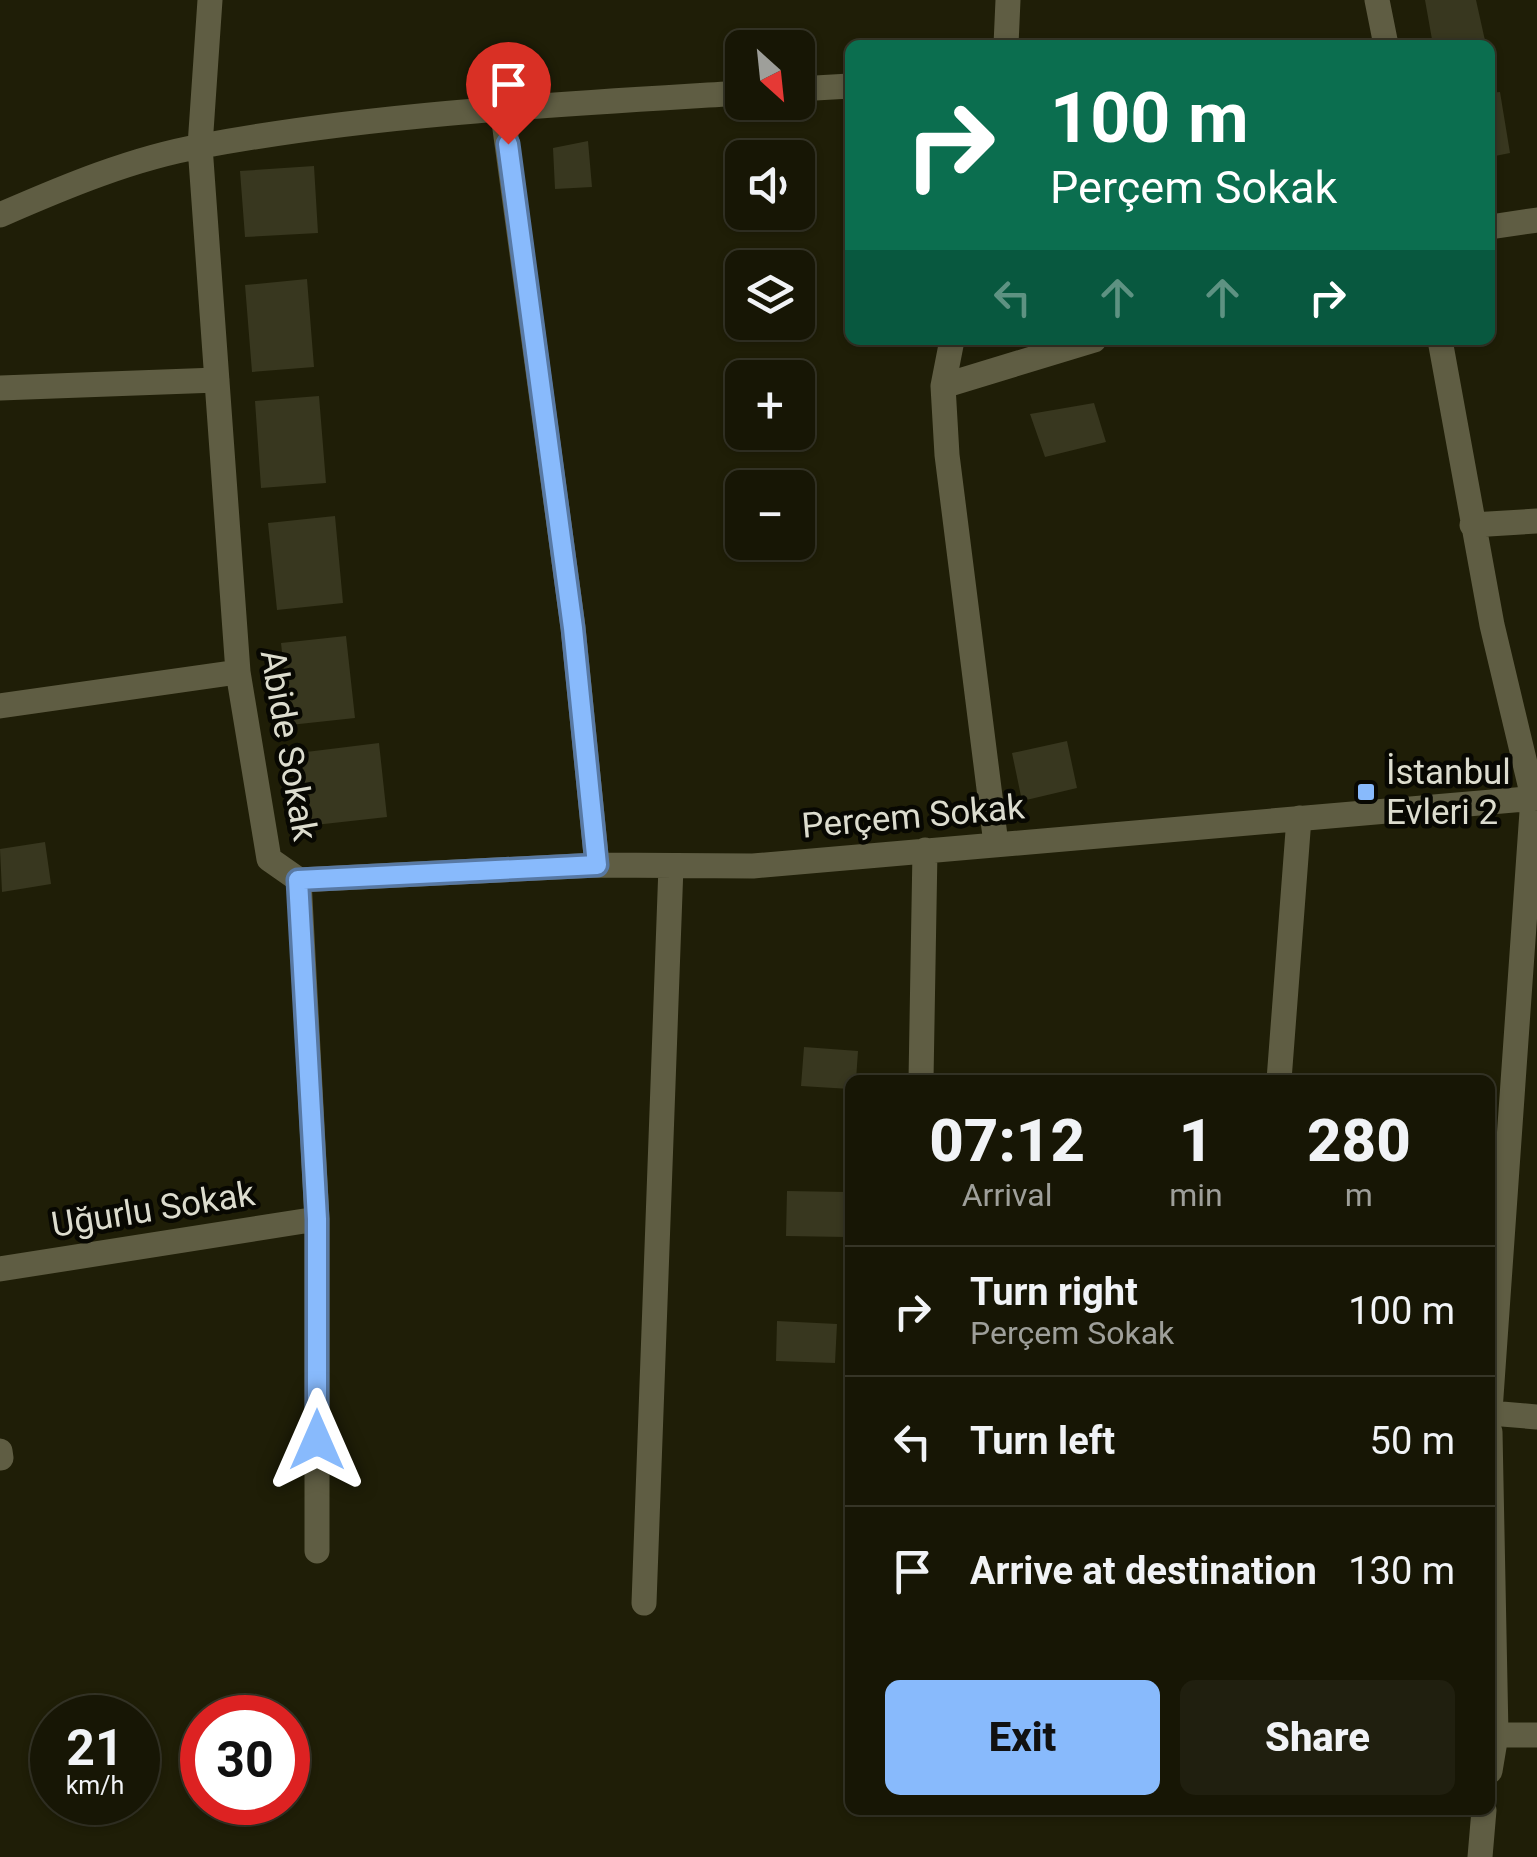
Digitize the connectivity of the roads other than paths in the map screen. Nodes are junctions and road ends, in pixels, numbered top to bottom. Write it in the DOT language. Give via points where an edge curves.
graph roads {
  1 [pos="210,0"];
  2 [pos="1008,0"];
  3 [pos="1377,0"];
  4 [pos="1006,40"];
  5 [pos="1379,40"];
  6 [pos="845,86"];
  7 [pos="815,88"];
  8 [pos="725,93"];
  9 [pos="502,108"];
  10 [pos="200,146"];
  11 [pos="0,215"];
  12 [pos="1537,220"];
  13 [pos="1495,227"];
  14 [pos="951,345"];
  15 [pos="1078,345"];
  16 [pos="1441,345"];
  17 [pos="217,380"];
  18 [pos="943,386"];
  19 [pos="0,388"];
  20 [pos="1537,522"];
  21 [pos="1472,526"];
  22 [pos="238,672"];
  23 [pos="0,706"];
  24 [pos="1535,798"];
  25 [pos="1299,818"];
  26 [pos="996,844"];
  27 [pos="925,850"];
  28 [pos="597,865"];
  29 [pos="671,866"];
  30 [pos="298,880"];
  31 [pos="1527,1069"];
  32 [pos="922,1075"];
  33 [pos="1280,1075"];
  34 [pos="317,1219"];
  35 [pos="0,1268"];
  36 [pos="1495,1366"];
  37 [pos="1495,1413"];
  38 [pos="1537,1417"];
  39 [pos="317,1551"];
  40 [pos="644,1603"];
  41 [pos="1495,1704"];
  42 [pos="1496,1735"];
  43 [pos="1537,1735"];
  44 [pos="1495,1741"];
  45 [pos="1484,1815"];
  46 [pos="1480,1857"];
  1 -- 10 [label="street, Abide Sokak"];
  2 -- 4 [label="street"];
  3 -- 5 [label="street"];
  6 -- 7 [label="street"];
  8 -- 9 [label="street"];
  9 -- 10 [label="street"];
  9 -- 28 [label="street" via="573,628"];
  10 -- 11 [label="street" via="68,186"];
  10 -- 17 [label="street, Abide Sokak"];
  12 -- 13 [label="street"];
  14 -- 18 [label="street"];
  15 -- 18 [label="street"];
  16 -- 21 [label="street"];
  17 -- 19 [label="street"];
  17 -- 22 [label="street, Abide Sokak"];
  18 -- 26 [label="street"];
  20 -- 21 [label="street"];
  21 -- 24 [label="street"];
  22 -- 23 [label="street"];
  22 -- 30 [label="street, Abide Sokak" via="269,859"];
  24 -- 25 [label="street, Perçem Sokak"];
  24 -- 31 [label="street"];
  25 -- 26 [label="street, Perçem Sokak"];
  25 -- 33 [label="street"];
  26 -- 27 [label="street, Perçem Sokak"];
  27 -- 29 [label="street, Perçem Sokak" via="754,866"];
  27 -- 32 [label="street"];
  28 -- 29 [label="street, Perçem Sokak"];
  28 -- 30 [label="street, Perçem Sokak"];
  29 -- 40 [label="street"];
  30 -- 34 [label="street, Abide Sokak"];
  31 -- 36 [label="street"];
  34 -- 35 [label="street, Uğurlu Sokak"];
  34 -- 39 [label="street, Abide Sokak"];
  37 -- 38 [label="street"];
  41 -- 42 [label="street"];
  42 -- 43 [label="street"];
  42 -- 44 [label="street"];
  45 -- 46 [label="street"];
}
